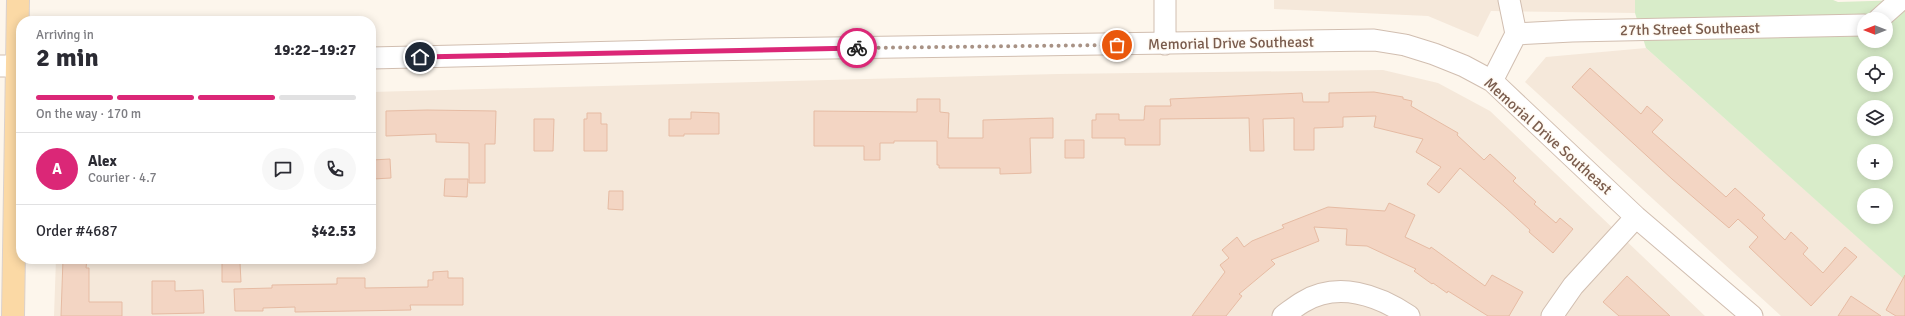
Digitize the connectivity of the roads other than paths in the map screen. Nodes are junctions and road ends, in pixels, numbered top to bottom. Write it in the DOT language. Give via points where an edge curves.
graph roads {
  1 [pos="18,0"];
  2 [pos="1166,0"];
  3 [pos="1509,0"];
  4 [pos="1898,0"];
  5 [pos="1887,12"];
  6 [pos="17,16"];
  7 [pos="1857,25"];
  8 [pos="16,26"];
  9 [pos="1516,34"];
  10 [pos="1165,44"];
  11 [pos="376,58"];
  12 [pos="13,66"];
  13 [pos="1492,82"];
  14 [pos="1636,217"];
  15 [pos="13,316"];
  16 [pos="1283,316"];
  17 [pos="1408,316"];
  18 [pos="1552,316"];
  19 [pos="1752,316"];
  1 -- 6 [label="main road"];
  2 -- 10 [label="street"];
  3 -- 9 [label="street"];
  4 -- 5 [label="street"];
  7 -- 9 [label="street, 27th Street Southeast"];
  8 -- 12 [label="main road"];
  9 -- 13 [label="street"];
  10 -- 11 [label="street, Memorial Drive Southeast" via="703,50"];
  10 -- 13 [label="street, Memorial Drive Southeast" via="1374,40 1406,45 1434,54 1464,66"];
  12 -- 15 [label="main road"];
  13 -- 14 [label="street, Memorial Drive Southeast"];
  14 -- 18 [label="street" via="1573,286"];
  14 -- 19 [label="street, Memorial Drive Southeast"];
  16 -- 17 [label="street" via="1304,301 1329,292 1352,292 1374,296"];
}
